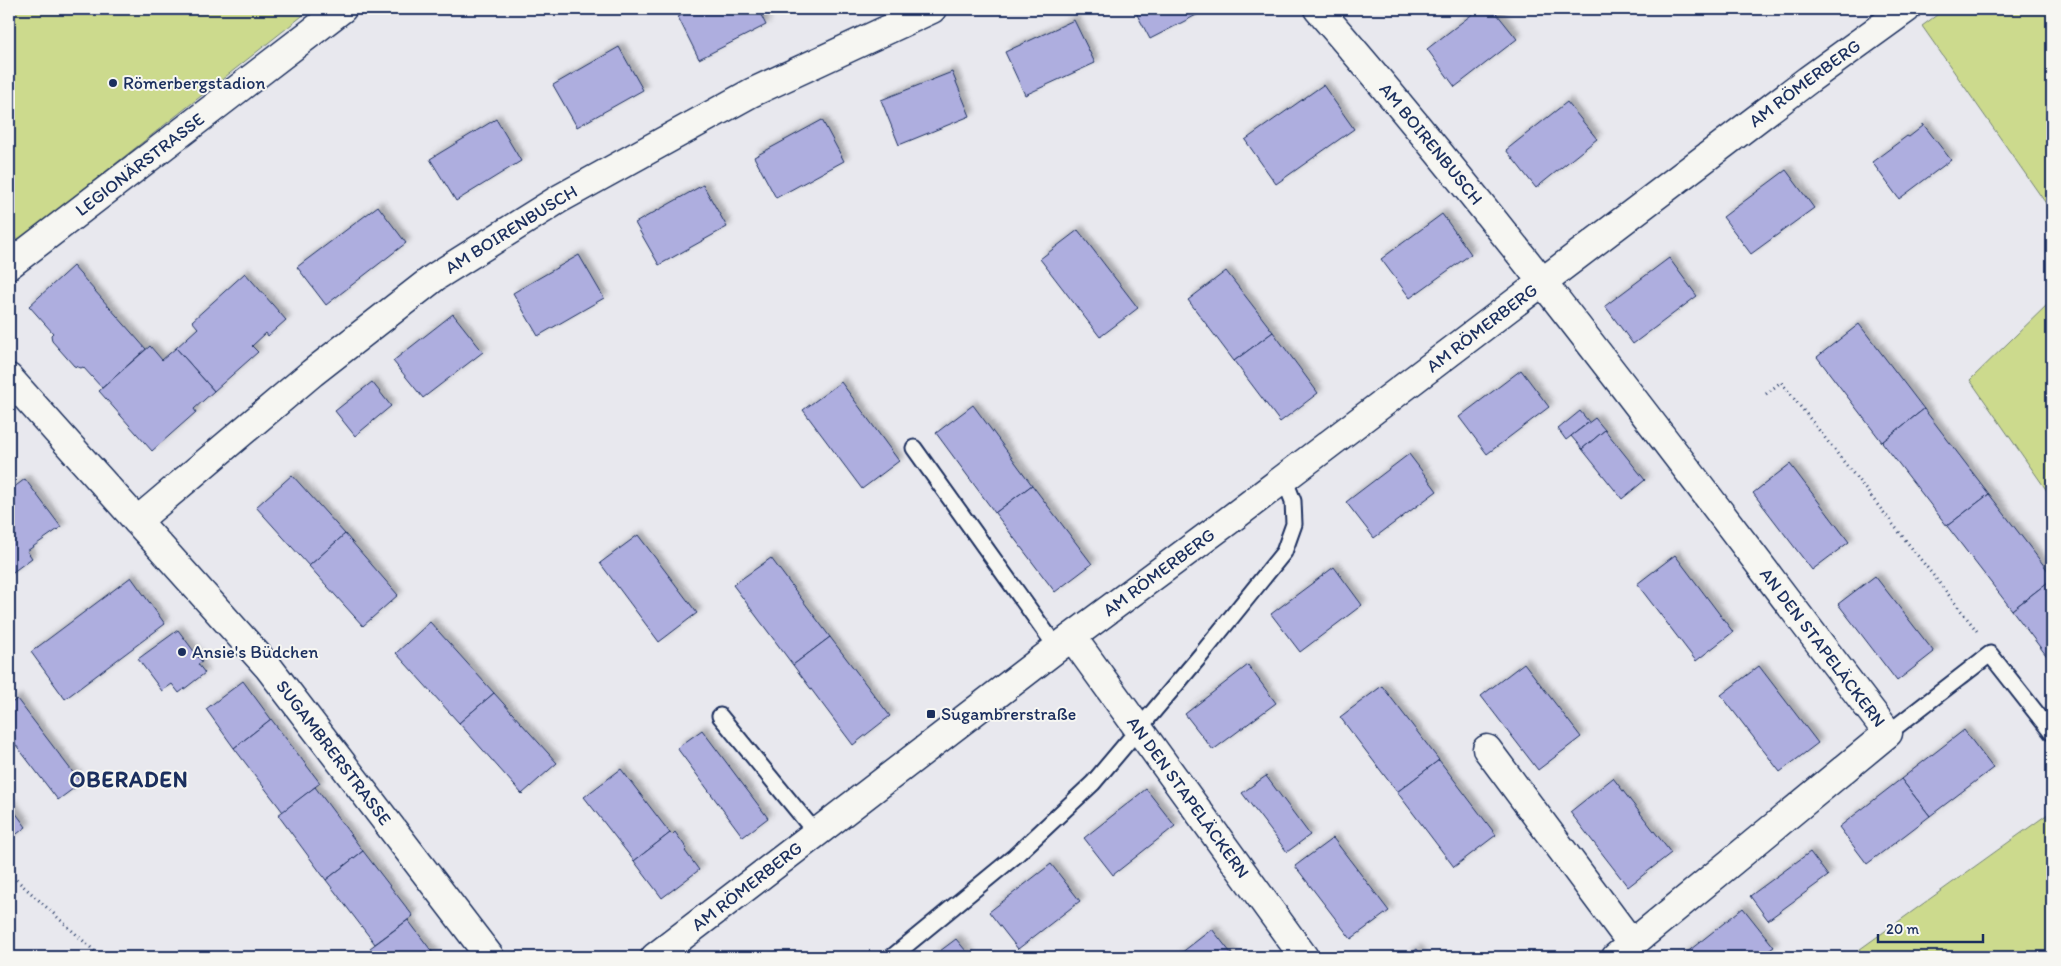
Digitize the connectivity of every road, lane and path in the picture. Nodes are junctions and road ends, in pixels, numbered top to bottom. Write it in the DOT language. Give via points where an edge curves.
graph roads {
  1 [pos="342,9"];
  2 [pos="932,9"];
  3 [pos="1318,9"];
  4 [pos="1906,9"];
  5 [pos="9,265"];
  6 [pos="1542,281"];
  7 [pos="11,387"];
  8 [pos="1766,394"];
  9 [pos="914,448"];
  10 [pos="1284,478"];
  11 [pos="137,521"];
  12 [pos="1064,642"];
  13 [pos="1990,654"];
  14 [pos="720,716"];
  15 [pos="1138,730"];
  16 [pos="1888,733"];
  17 [pos="2052,733"];
  18 [pos="1487,749"];
  19 [pos="815,832"];
  20 [pos="9,873"];
  21 [pos="1624,951"];
  22 [pos="661,956"];
  23 [pos="101,957"];
  24 [pos="490,957"];
  25 [pos="892,957"];
  26 [pos="1304,957"];
  1 -- 5 [label="street, LEGIONÄRSTRASSE"];
  2 -- 11 [label="street, AM BOIRENBUSCH" via="751,93 559,199 435,277 312,373"];
  3 -- 6 [label="street, AM BOIRENBUSCH"];
  4 -- 6 [label="street, AM RÖMERBERG"];
  6 -- 10 [label="street, AM RÖMERBERG"];
  6 -- 16 [label="street, AN DEN STAPELÄCKERN"];
  7 -- 11 [label="street, SUGAMBRERSTRASSE"];
  8 -- 13 [label="path" via="1781,382 1979,634"];
  9 -- 12 [label="lane"];
  10 -- 12 [label="street, AM RÖMERBERG"];
  10 -- 15 [label="lane" via="1293,500 1294,524 1284,552"];
  11 -- 24 [label="street, SUGAMBRERSTRASSE" via="269,668"];
  12 -- 15 [label="street, AN DEN STAPELÄCKERN"];
  12 -- 19 [label="street, AM RÖMERBERG"];
  13 -- 16 [label="lane"];
  13 -- 17 [label="lane"];
  14 -- 19 [label="lane, AM RÖMERBERG"];
  15 -- 25 [label="lane" via="1093,783 1015,856"];
  15 -- 26 [label="street, AN DEN STAPELÄCKERN"];
  16 -- 21 [label="street, AN DEN STAPELÄCKERN"];
  18 -- 21 [label="street"];
  19 -- 22 [label="street, AM RÖMERBERG"];
  20 -- 23 [label="path"];
}
